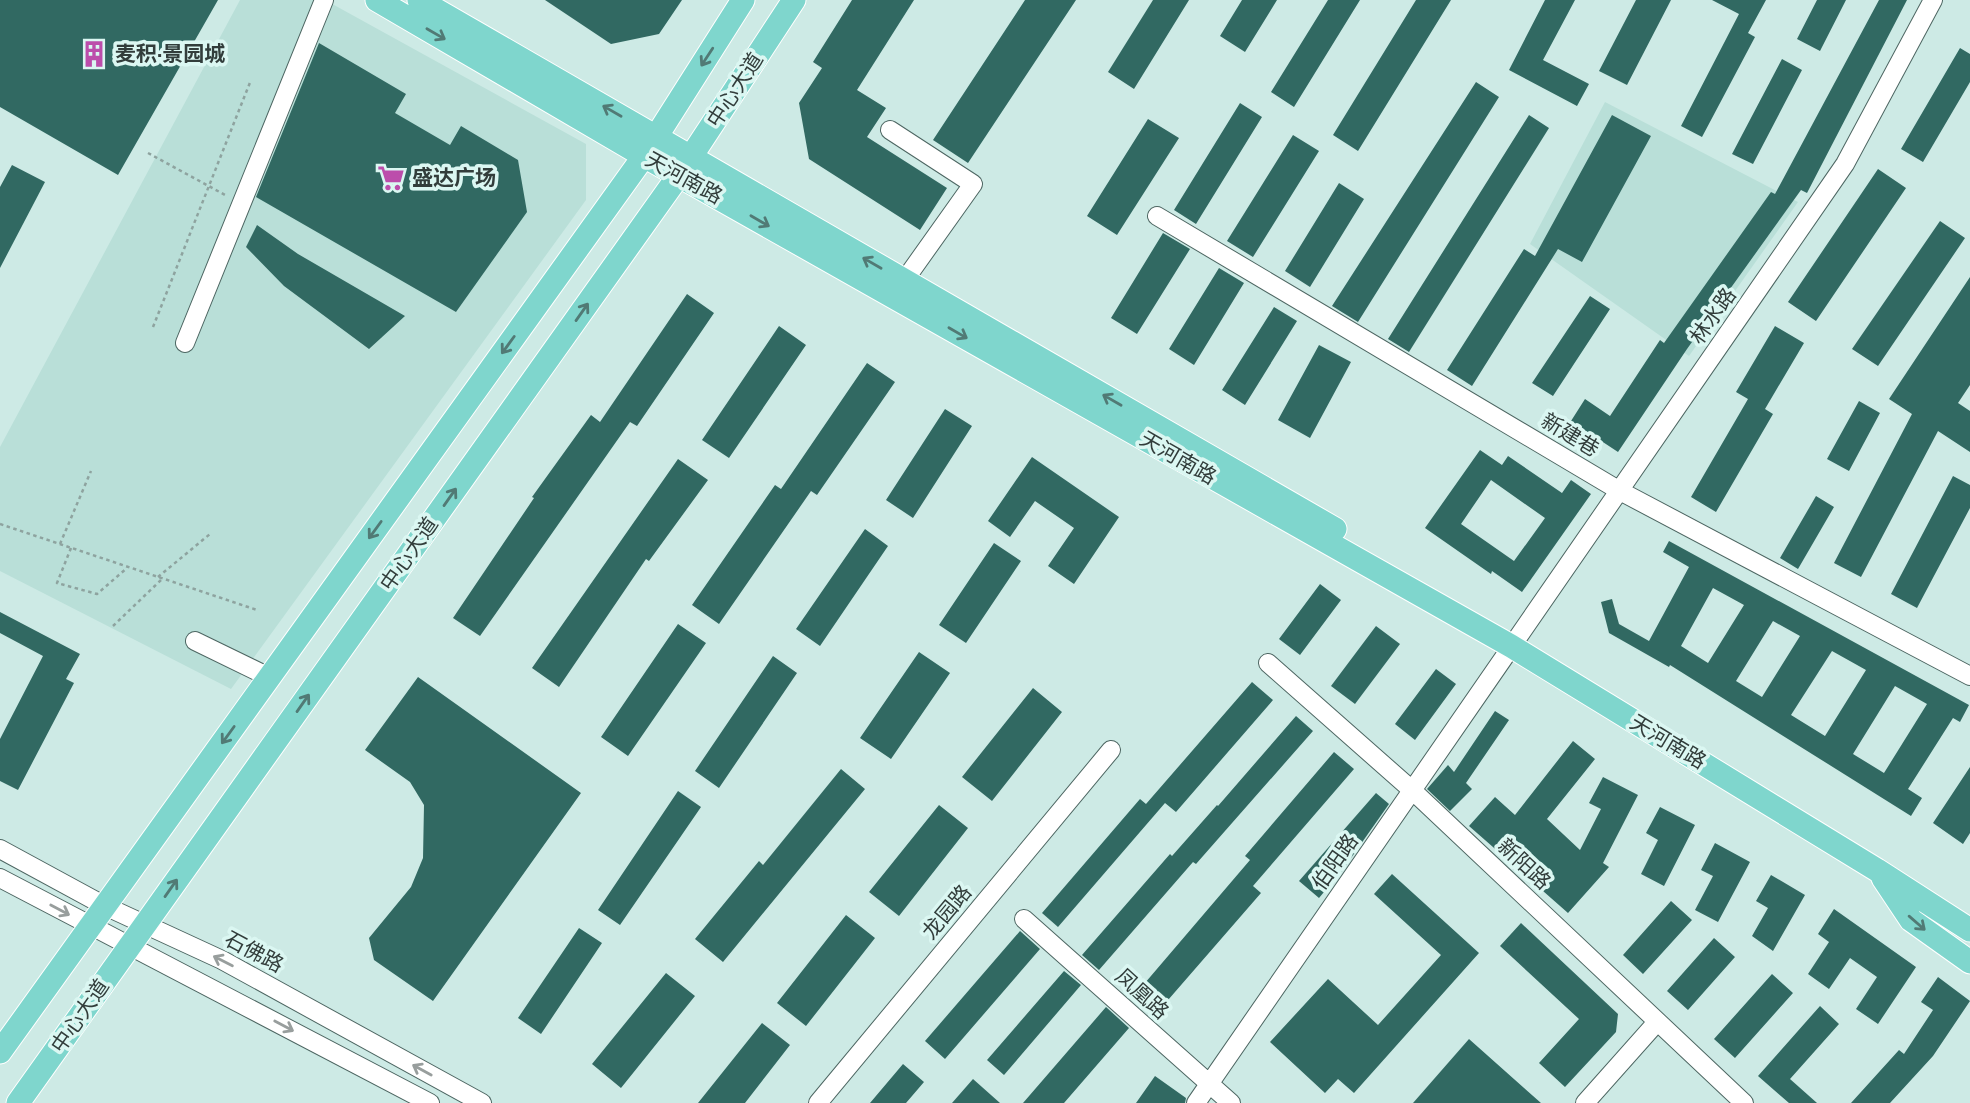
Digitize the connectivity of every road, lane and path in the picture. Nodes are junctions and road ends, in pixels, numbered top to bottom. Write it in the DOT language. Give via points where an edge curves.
graph roads {
  1 [pos="324,0"];
  2 [pos="377,0"];
  3 [pos="419,0"];
  4 [pos="743,0"];
  5 [pos="794,0"];
  6 [pos="1933,0"];
  7 [pos="251,80"];
  8 [pos="890,130"];
  9 [pos="650,146"];
  10 [pos="148,153"];
  11 [pos="685,167"];
  12 [pos="209,186"];
  13 [pos="242,204"];
  14 [pos="1157,216"];
  15 [pos="904,281"];
  16 [pos="153,327"];
  17 [pos="185,343"];
  18 [pos="91,471"];
  19 [pos="1620,491"];
  20 [pos="0,524"];
  21 [pos="210,534"];
  22 [pos="60,544"];
  23 [pos="71,548"];
  24 [pos="128,566"];
  25 [pos="160,578"];
  26 [pos="257,610"];
  27 [pos="113,626"];
  28 [pos="1515,640"];
  29 [pos="195,641"];
  30 [pos="1268,663"];
  31 [pos="1970,676"];
  32 [pos="270,677"];
  33 [pos="1111,750"];
  34 [pos="1413,791"];
  35 [pos="0,849"];
  36 [pos="1877,870"];
  37 [pos="0,878"];
  38 [pos="105,906"];
  39 [pos="1970,912"];
  40 [pos="1024,919"];
  41 [pos="144,925"];
  42 [pos="90,926"];
  43 [pos="1970,930"];
  44 [pos="129,947"];
  45 [pos="1970,962"];
  46 [pos="1657,1022"];
  47 [pos="0,1052"];
  48 [pos="1209,1084"];
  49 [pos="18,1103"];
  50 [pos="430,1103"];
  51 [pos="482,1103"];
  52 [pos="818,1103"];
  53 [pos="1196,1103"];
  54 [pos="1231,1103"];
  55 [pos="1585,1103"];
  56 [pos="1744,1103"];
  1 -- 13 [label="street"];
  2 -- 9 [label="main road, 天河南路, one-way"];
  9 -- 3 [label="main road, 天河南路, one-way"];
  4 -- 9 [label="main road, 中心大道, one-way"];
  5 -- 11 [label="main road, 中心大道"];
  6 -- 19 [label="street, 林水路" via="1845,163"];
  7 -- 12 [label="path"];
  8 -- 15 [label="street" via="973,184"];
  9 -- 11 [label="main road, 天河南路"];
  9 -- 32 [label="main road, 中心大道, one-way"];
  10 -- 12 [label="path"];
  15 -- 11 [label="main road, 天河南路, one-way"];
  11 -- 28 [label="main road, 天河南路, one-way"];
  41 -- 11 [label="main road, 中心大道, one-way"];
  12 -- 13 [label="path"];
  12 -- 16 [label="path"];
  13 -- 17 [label="street"];
  14 -- 19 [label="street, 新建巷"];
  28 -- 15 [label="main road, 天河南路, one-way"];
  18 -- 22 [label="path"];
  19 -- 28 [label="street, 林水路"];
  19 -- 31 [label="street, 新建巷"];
  20 -- 22 [label="path"];
  21 -- 25 [label="path"];
  22 -- 23 [label="path"];
  23 -- 24 [label="path"];
  23 -- 24 [label="path" via="57,583 97,594"];
  24 -- 25 [label="path"];
  25 -- 26 [label="path"];
  25 -- 27 [label="path"];
  28 -- 34 [label="street, 伯阳路"];
  28 -- 36 [label="main road, 天河南路"];
  28 -- 39 [label="main road, 天河南路"];
  29 -- 32 [label="street"];
  30 -- 34 [label="street, 新阳路"];
  32 -- 38 [label="main road, 中心大道, one-way"];
  33 -- 52 [label="street, 龙园路"];
  34 -- 46 [label="street, 新阳路"];
  34 -- 48 [label="street, 伯阳路"];
  35 -- 38 [label="street, 石佛路"];
  36 -- 43 [label="main road, 天河南路"];
  36 -- 45 [label="main road, one-way" via="1911,920"];
  37 -- 42 [label="street, one-way"];
  38 -- 41 [label="street, 石佛路"];
  38 -- 42 [label="main road, 中心大道"];
  40 -- 48 [label="street, 凤凰路"];
  41 -- 44 [label="main road, 中心大道"];
  51 -- 41 [label="street, 石佛路, one-way" via="222,960"];
  42 -- 44 [label="street"];
  42 -- 47 [label="main road, 中心大道"];
  44 -- 49 [label="main road, 中心大道"];
  44 -- 50 [label="street, one-way"];
  46 -- 55 [label="street"];
  46 -- 56 [label="street, 新阳路"];
  48 -- 53 [label="street, 伯阳路"];
  48 -- 54 [label="street, 凤凰路"];
}
